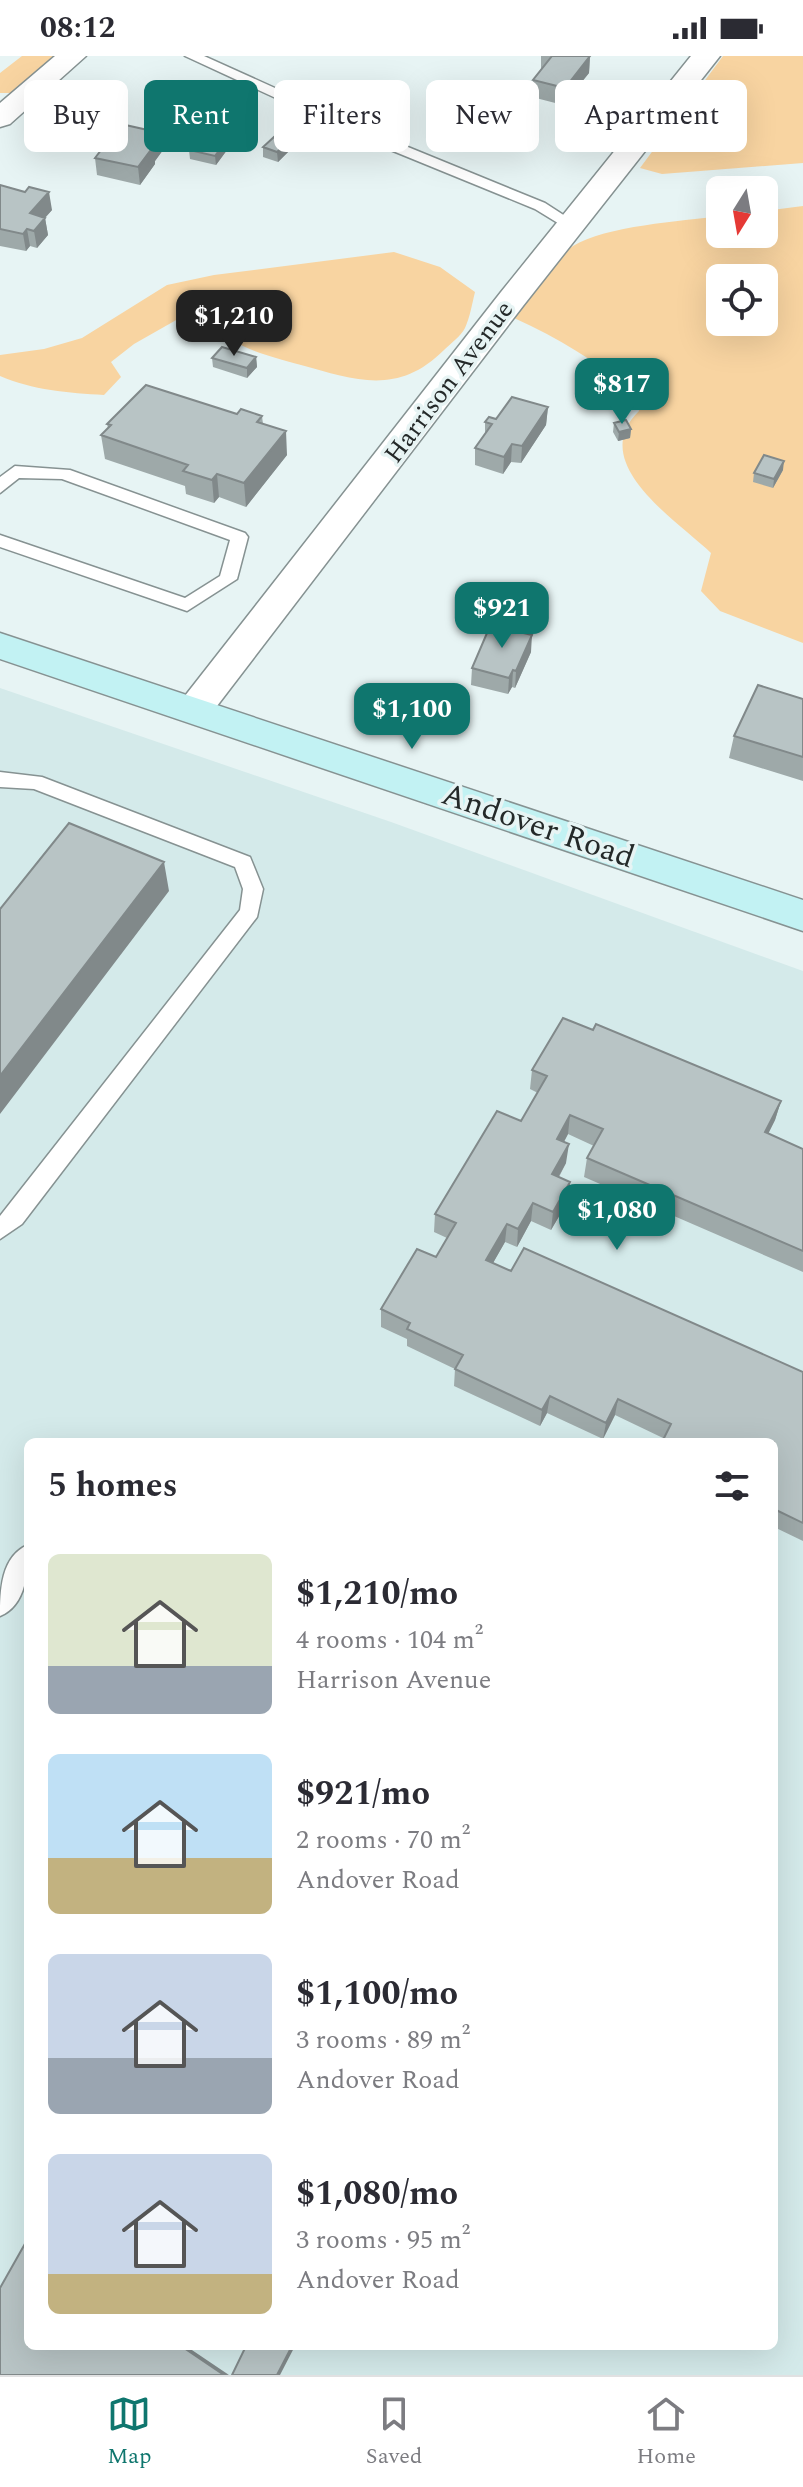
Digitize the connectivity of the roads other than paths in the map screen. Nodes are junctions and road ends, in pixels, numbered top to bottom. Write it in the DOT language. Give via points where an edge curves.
graph roads {
  1 [pos="72,56"];
  2 [pos="192,56"];
  3 [pos="706,56"];
  4 [pos="0,118"];
  5 [pos="571,225"];
  6 [pos="0,487"];
  7 [pos="0,541"];
  8 [pos="0,646"];
  9 [pos="194,710"];
  10 [pos="2,782"];
  11 [pos="803,916"];
  12 [pos="0,1229"];
  13 [pos="24,1564"];
  14 [pos="0,1604"];
  1 -- 4 [label="street"];
  2 -- 5 [label="lane" via="540,206"];
  3 -- 5 [label="street, Harrison Avenue"];
  5 -- 9 [label="street, Harrison Avenue"];
  6 -- 7 [label="lane" via="15,472 64,474 239,537 228,579 187,605"];
  8 -- 9 [label="street, Andover Road"];
  9 -- 11 [label="street, Andover Road"];
  10 -- 12 [label="lane" via="35,782 243,862 253,889 250,912"];
  13 -- 14 [label="lane"];
}
